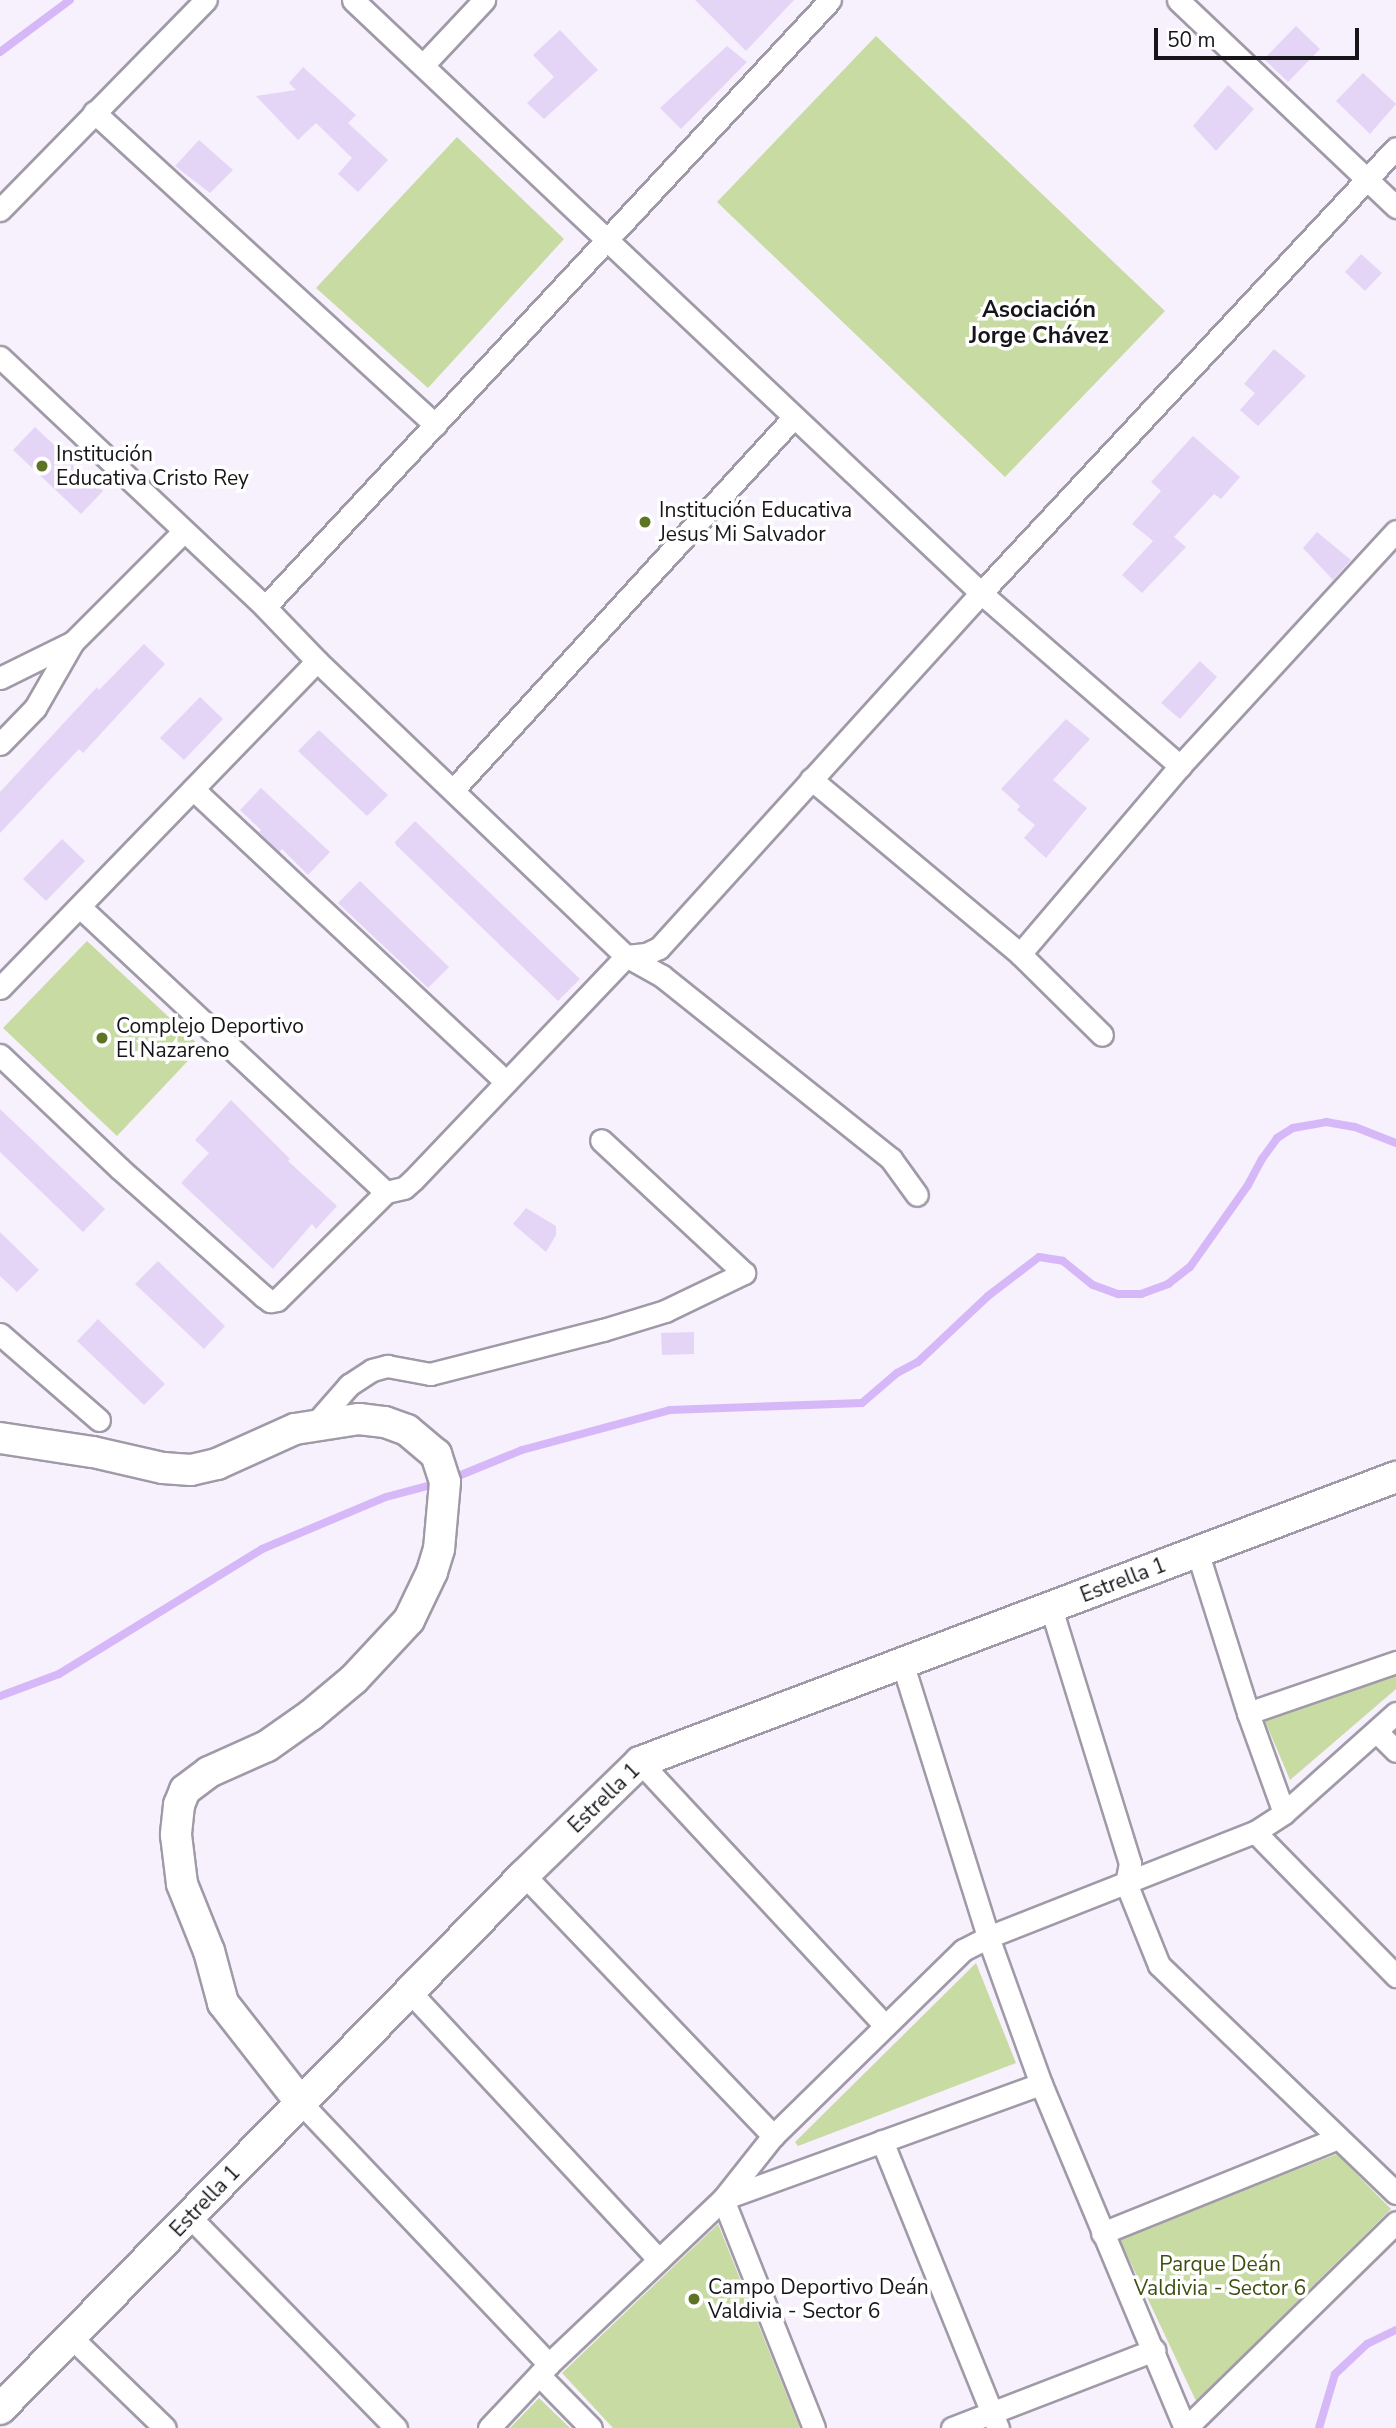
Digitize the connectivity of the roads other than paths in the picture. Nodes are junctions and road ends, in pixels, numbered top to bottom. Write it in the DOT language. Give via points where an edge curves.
graph roads {
  1 [pos="206,0"];
  2 [pos="353,0"];
  3 [pos="484,0"];
  4 [pos="830,0"];
  5 [pos="1180,1"];
  6 [pos="424,64"];
  7 [pos="94,111"];
  8 [pos="1396,148"];
  9 [pos="1366,180"];
  10 [pos="1396,207"];
  11 [pos="0,209"];
  12 [pos="606,238"];
  13 [pos="0,357"];
  14 [pos="794,417"];
  15 [pos="435,425"];
  16 [pos="1396,531"];
  17 [pos="183,533"];
  18 [pos="981,593"];
  19 [pos="265,607"];
  20 [pos="73,642"];
  21 [pos="317,661"];
  22 [pos="0,678"];
  23 [pos="0,744"];
  24 [pos="1180,766"];
  25 [pos="811,779"];
  26 [pos="193,789"];
  27 [pos="453,790"];
  28 [pos="80,907"];
  29 [pos="1020,954"];
  30 [pos="626,956"];
  31 [pos="0,988"];
  32 [pos="1102,1035"];
  33 [pos="0,1055"];
  34 [pos="505,1081"];
  35 [pos="601,1140"];
  36 [pos="386,1192"];
  37 [pos="917,1195"];
  38 [pos="0,1334"];
  39 [pos="99,1420"];
  40 [pos="315,1424"];
  41 [pos="0,1438"];
  42 [pos="1396,1477"];
  43 [pos="1197,1552"];
  44 [pos="1051,1608"];
  45 [pos="902,1662"];
  46 [pos="1396,1662"];
  47 [pos="1248,1713"];
  48 [pos="1396,1713"];
  49 [pos="1377,1732"];
  50 [pos="1396,1751"];
  51 [pos="640,1762"];
  52 [pos="1284,1813"];
  53 [pos="1255,1832"];
  54 [pos="524,1875"];
  55 [pos="1126,1883"];
  56 [pos="988,1937"];
  57 [pos="1396,1976"];
  58 [pos="411,1993"];
  59 [pos="885,2026"];
  60 [pos="1041,2084"];
  61 [pos="301,2103"];
  62 [pos="772,2136"];
  63 [pos="1336,2139"];
  64 [pos="882,2141"];
  65 [pos="1396,2193"];
  66 [pos="723,2199"];
  67 [pos="190,2217"];
  68 [pos="1396,2222"];
  69 [pos="1102,2233"];
  70 [pos="659,2260"];
  71 [pos="72,2338"];
  72 [pos="1154,2350"];
  73 [pos="544,2369"];
  74 [pos="0,2409"];
  75 [pos="995,2421"];
  76 [pos="165,2428"];
  77 [pos="396,2428"];
  78 [pos="489,2428"];
  79 [pos="591,2428"];
  80 [pos="814,2428"];
  81 [pos="952,2428"];
  82 [pos="1186,2428"];
  1 -- 7 [label="street"];
  2 -- 6 [label="street"];
  3 -- 6 [label="street"];
  4 -- 12 [label="street"];
  5 -- 9 [label="street"];
  6 -- 12 [label="street"];
  7 -- 11 [label="street"];
  7 -- 15 [label="street"];
  8 -- 9 [label="street"];
  9 -- 10 [label="street"];
  9 -- 18 [label="street"];
  12 -- 14 [label="street"];
  12 -- 15 [label="street"];
  13 -- 17 [label="street"];
  14 -- 18 [label="street"];
  14 -- 27 [label="street"];
  15 -- 19 [label="street"];
  16 -- 24 [label="street"];
  17 -- 19 [label="street"];
  17 -- 20 [label="street"];
  18 -- 24 [label="street"];
  18 -- 25 [label="street"];
  19 -- 21 [label="street"];
  20 -- 22 [label="street"];
  20 -- 23 [label="street" via="35,708"];
  21 -- 26 [label="street"];
  21 -- 27 [label="street"];
  24 -- 29 [label="street"];
  25 -- 29 [label="street"];
  25 -- 30 [label="street" via="659,948"];
  26 -- 28 [label="street"];
  26 -- 34 [label="street"];
  27 -- 30 [label="street"];
  28 -- 31 [label="street"];
  28 -- 36 [label="street"];
  29 -- 32 [label="street"];
  30 -- 34 [label="street"];
  30 -- 37 [label="street" via="662,976 891,1159"];
  33 -- 36 [label="street" via="270,1301 284,1295"];
  34 -- 36 [label="street" via="414,1180"];
  35 -- 40 [label="street" via="744,1273 665,1311 603,1330 430,1374 387,1366 372,1370 349,1385"];
  38 -- 39 [label="street"];
  40 -- 41 [label="street" via="191,1470"];
  40 -- 61 [label="street" via="359,1419 407,1430 436,1454 445,1482 443,1521 432,1572 409,1620 354,1679 267,1746 209,1772 185,1790 179,1804 176,1835 182,1884 209,1951 223,2003"];
  42 -- 43 [label="street, Estrella 1"];
  43 -- 44 [label="street, Estrella 1"];
  43 -- 47 [label="street"];
  44 -- 45 [label="street, Estrella 1"];
  44 -- 55 [label="street" via="1130,1863"];
  45 -- 51 [label="street, Estrella 1"];
  45 -- 56 [label="street"];
  46 -- 47 [label="street"];
  47 -- 52 [label="street"];
  48 -- 49 [label="street"];
  49 -- 50 [label="street"];
  49 -- 52 [label="street"];
  51 -- 54 [label="street, Estrella 1"];
  51 -- 59 [label="street"];
  52 -- 53 [label="street"];
  53 -- 55 [label="street"];
  53 -- 57 [label="street"];
  54 -- 58 [label="street, Estrella 1"];
  54 -- 62 [label="street"];
  55 -- 56 [label="street"];
  55 -- 63 [label="street" via="1158,1965"];
  56 -- 59 [label="street" via="963,1951"];
  56 -- 60 [label="street"];
  58 -- 61 [label="street, Estrella 1"];
  58 -- 70 [label="street"];
  59 -- 62 [label="street"];
  60 -- 64 [label="street"];
  60 -- 69 [label="street"];
  61 -- 67 [label="street, Estrella 1"];
  61 -- 73 [label="street"];
  62 -- 66 [label="street"];
  63 -- 65 [label="street"];
  63 -- 69 [label="street"];
  64 -- 66 [label="street"];
  64 -- 75 [label="street"];
  66 -- 70 [label="street"];
  66 -- 80 [label="street"];
  67 -- 71 [label="street, Estrella 1"];
  67 -- 77 [label="street"];
  68 -- 82 [label="street"];
  69 -- 72 [label="street"];
  70 -- 73 [label="street"];
  71 -- 74 [label="street, Estrella 1"];
  71 -- 76 [label="street"];
  72 -- 75 [label="street"];
  72 -- 82 [label="street"];
  73 -- 78 [label="street"];
  73 -- 79 [label="street"];
  75 -- 81 [label="street"];
}
